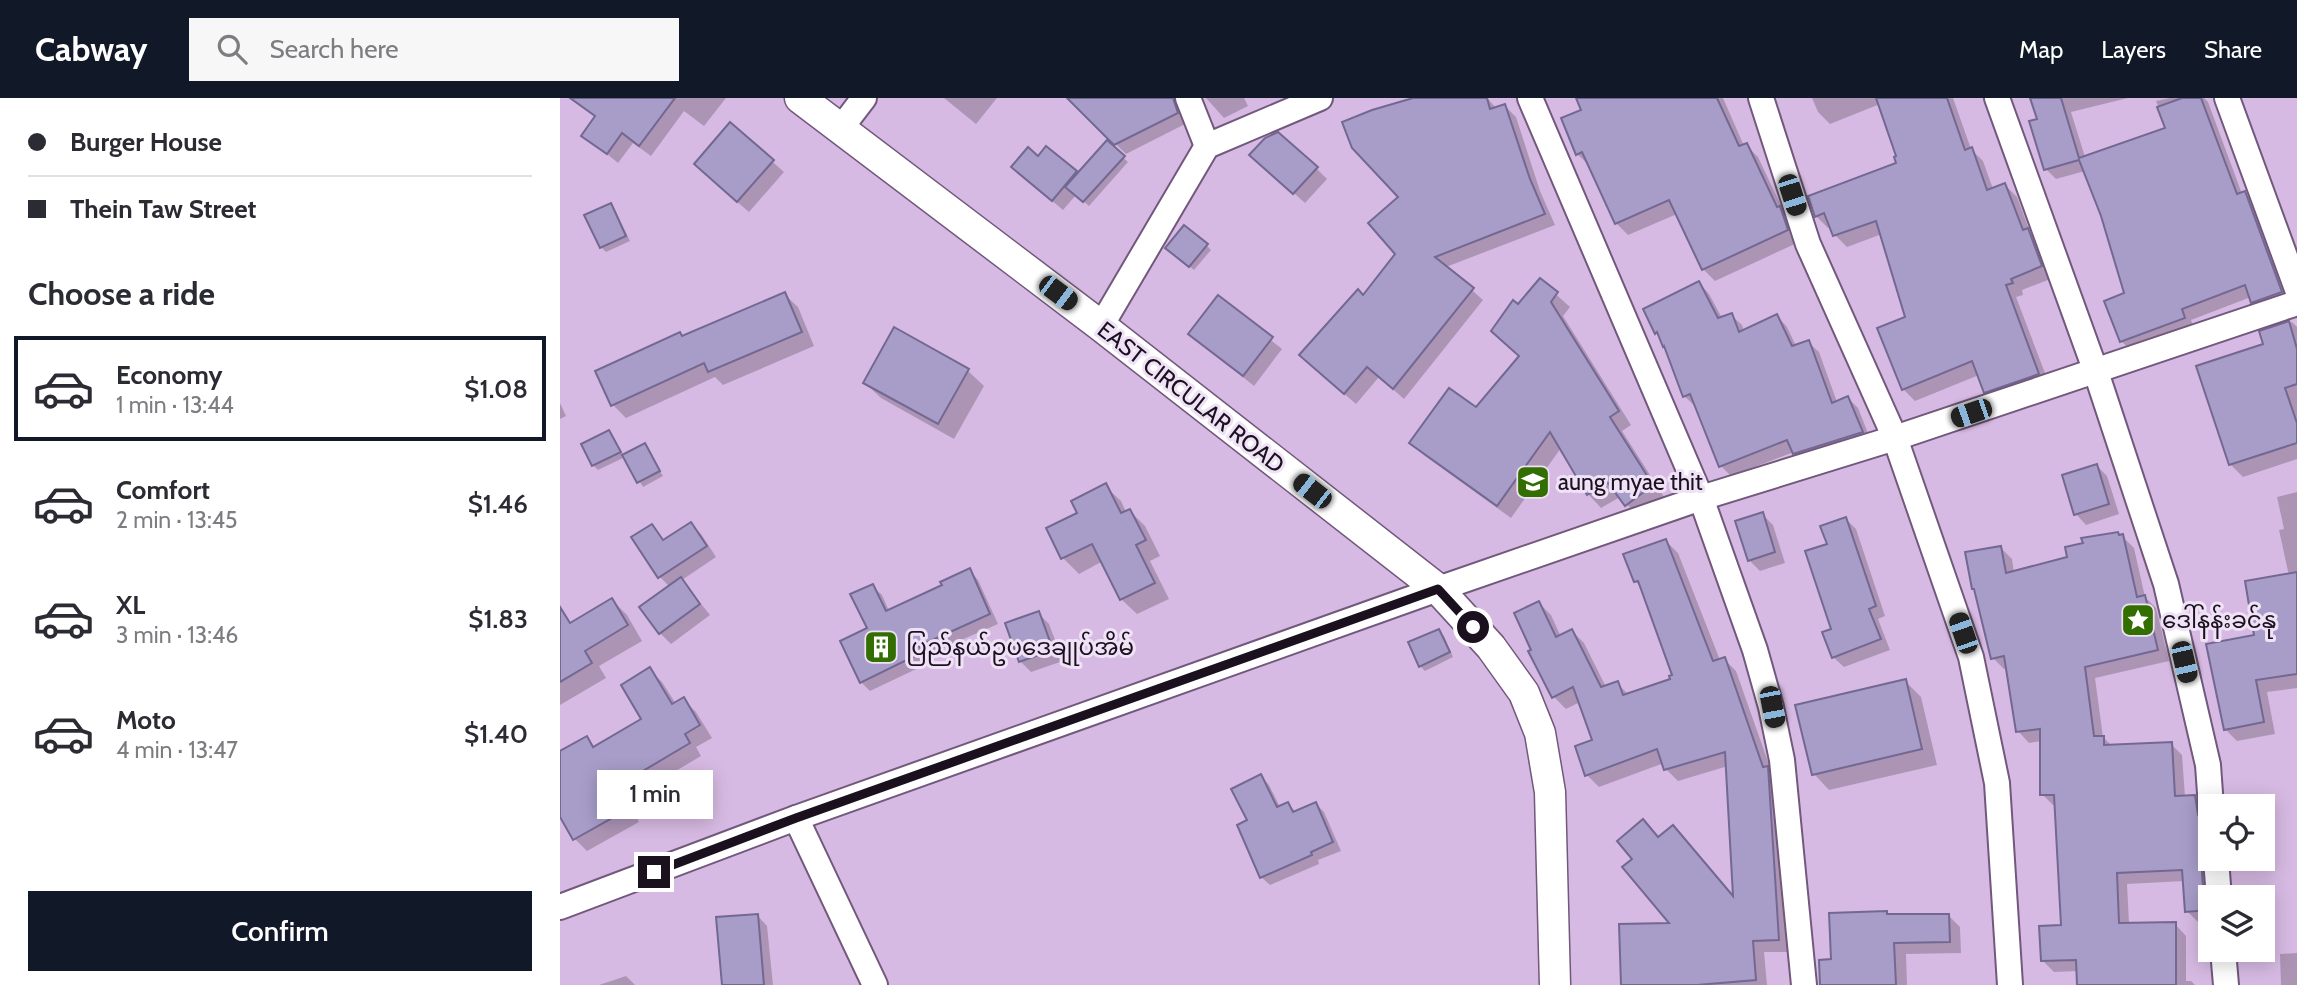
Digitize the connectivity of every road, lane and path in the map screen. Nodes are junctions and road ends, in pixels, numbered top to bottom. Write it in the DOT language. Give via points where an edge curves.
graph roads {
  1 [pos="800,98"];
  2 [pos="864,98"];
  3 [pos="1188,98"];
  4 [pos="1320,98"];
  5 [pos="1530,98"];
  6 [pos="1761,98"];
  7 [pos="1997,98"];
  8 [pos="2227,98"];
  9 [pos="841,128"];
  10 [pos="1207,146"];
  11 [pos="2297,289"];
  12 [pos="2297,303"];
  13 [pos="1101,326"];
  14 [pos="2096,372"];
  15 [pos="1895,438"];
  16 [pos="1701,498"];
  17 [pos="1438,589"];
  18 [pos="2210,794"];
  19 [pos="796,818"];
  20 [pos="560,907"];
  21 [pos="2224,962"];
  22 [pos="875,985"];
  23 [pos="1555,985"];
  24 [pos="1804,985"];
  25 [pos="2010,985"];
  26 [pos="2226,985"];
  1 -- 9 [label="street, EAST CIRCULAR ROAD"];
  2 -- 9 [label="street"];
  3 -- 10 [label="street"];
  4 -- 10 [label="street"];
  5 -- 16 [label="street"];
  6 -- 15 [label="street" via="1808,244"];
  7 -- 14 [label="street"];
  8 -- 11 [label="street"];
  9 -- 13 [label="street, EAST CIRCULAR ROAD"];
  10 -- 13 [label="street"];
  12 -- 14 [label="street"];
  13 -- 17 [label="street, EAST CIRCULAR ROAD"];
  14 -- 15 [label="street"];
  14 -- 18 [label="street" via="2166,584 2208,765"];
  15 -- 16 [label="street"];
  15 -- 25 [label="street" via="1971,657 1997,783"];
  16 -- 17 [label="street"];
  16 -- 24 [label="street" via="1772,707 1782,760"];
  17 -- 19 [label="street"];
  17 -- 23 [label="street, EAST CIRCULAR ROAD" via="1491,647 1524,693 1540,733 1550,792"];
  19 -- 20 [label="street"];
  19 -- 22 [label="street"];
  21 -- 26 [label="street"];
}
